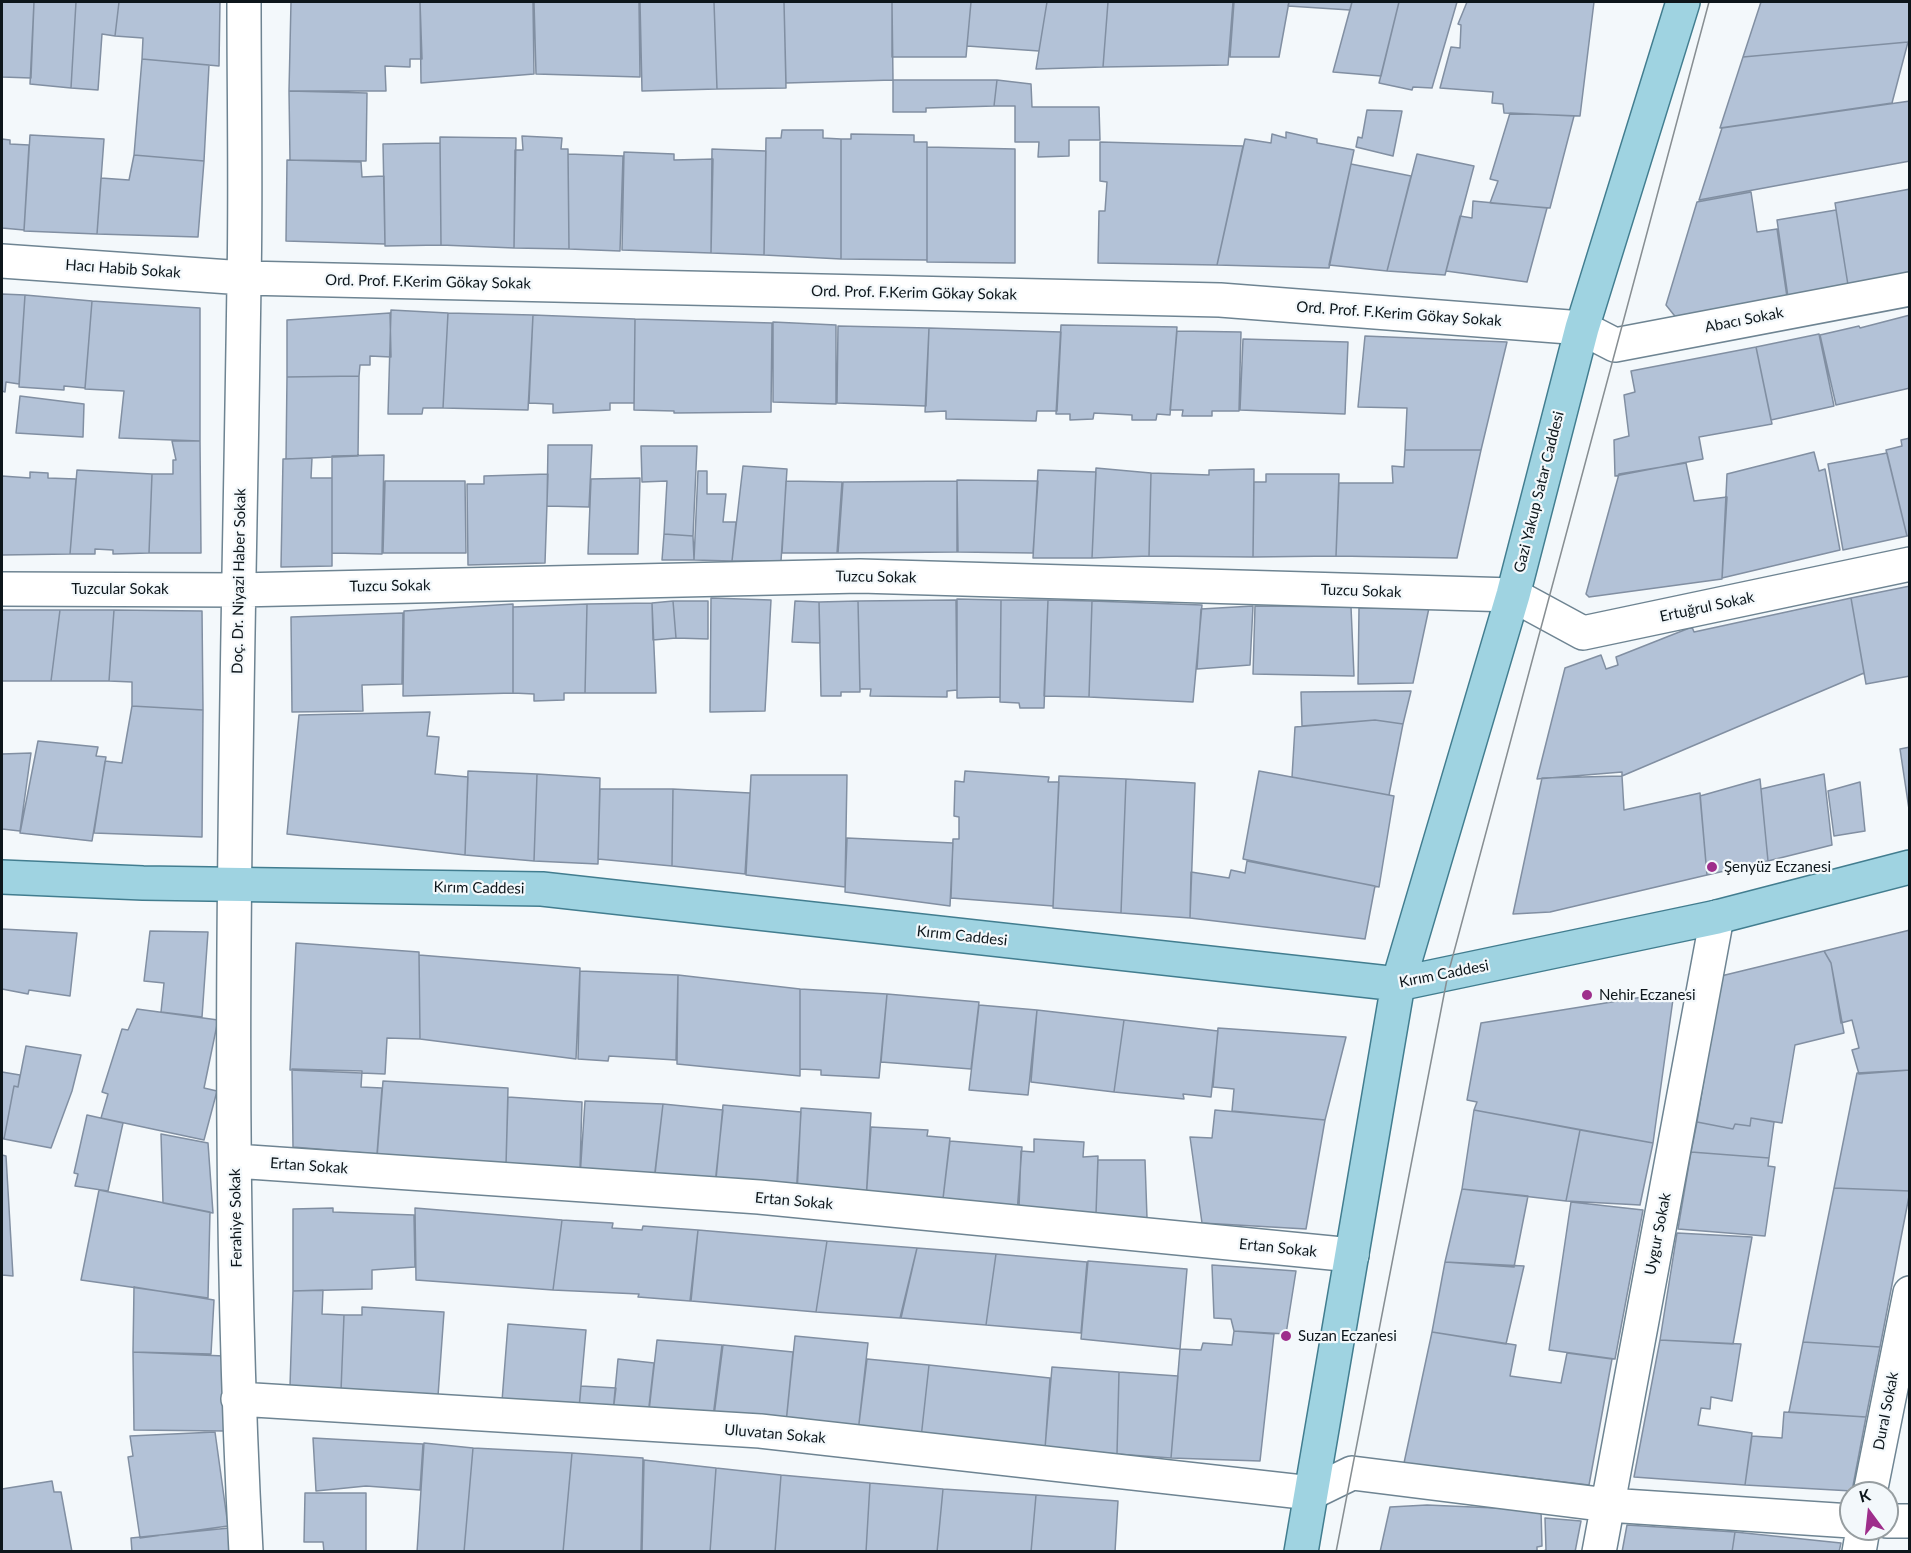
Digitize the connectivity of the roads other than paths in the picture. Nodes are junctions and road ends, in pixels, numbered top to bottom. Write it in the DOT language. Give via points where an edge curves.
graph roads {
  1 [pos="244,2"];
  2 [pos="1683,2"];
  3 [pos="2,261"];
  4 [pos="244,278"];
  5 [pos="1910,289"];
  6 [pos="1582,328"];
  7 [pos="1910,564"];
  8 [pos="2,589"];
  9 [pos="238,590"];
  10 [pos="1513,595"];
  11 [pos="1910,867"];
  12 [pos="2,877"];
  13 [pos="234,884"];
  14 [pos="1717,917"];
  15 [pos="1398,984"];
  16 [pos="235,1161"];
  17 [pos="1352,1255"];
  18 [pos="1910,1293"];
  19 [pos="238,1399"];
  20 [pos="1872,1481"];
  21 [pos="1311,1493"];
  22 [pos="1608,1505"];
  23 [pos="1839,1520"];
  24 [pos="246,1551"];
  25 [pos="1301,1551"];
  26 [pos="1599,1551"];
  1 -- 4 [label="street, Doç. Dr. Niyazi Haber Sokak"];
  2 -- 6 [label="main road, Gazi Yakup Satar Caddesi"];
  3 -- 4 [label="street, Hacı Habib Sokak"];
  4 -- 6 [label="street, Ord. Prof. F.Kerim Gökay Sokak" via="1220,300"];
  4 -- 9 [label="street, Doç. Dr. Niyazi Haber Sokak"];
  5 -- 6 [label="street, Abacı Sokak" via="1615,345"];
  6 -- 10 [label="main road, Gazi Yakup Satar Caddesi"];
  7 -- 10 [label="street, Ertuğrul Sokak" via="1583,633"];
  8 -- 9 [label="street, Tuzcular Sokak"];
  9 -- 10 [label="street, Tuzcu Sokak" via="860,576"];
  9 -- 13 [label="street, Doç. Dr. Niyazi Haber Sokak"];
  10 -- 15 [label="main road, Gazi Yakup Satar Caddesi"];
  11 -- 14 [label="main road, Kırım Caddesi"];
  12 -- 13 [label="main road, Kırım Caddesi"];
  13 -- 15 [label="main road, Kırım Caddesi" via="542,889"];
  13 -- 16 [label="street, Ferahiye Sokak"];
  14 -- 15 [label="main road, Kırım Caddesi"];
  14 -- 22 [label="street, Uygur Sokak"];
  15 -- 17 [label="main road, Gazi Yakup Satar Caddesi"];
  16 -- 17 [label="street, Ertan Sokak" via="759,1197"];
  16 -- 19 [label="street, Ferahiye Sokak"];
  17 -- 21 [label="main road, Gazi Yakup Satar Caddesi"];
  18 -- 20 [label="street, Dural Sokak"];
  19 -- 21 [label="street, Uluvatan Sokak" via="760,1431"];
  19 -- 24 [label="street, Ferahiye Sokak"];
  21 -- 22 [label="street" via="1352,1473"];
  21 -- 25 [label="main road, Gazi Yakup Satar Caddesi"];
  22 -- 23 [label="street"];
  22 -- 26 [label="street, Uygur Sokak"];
}
